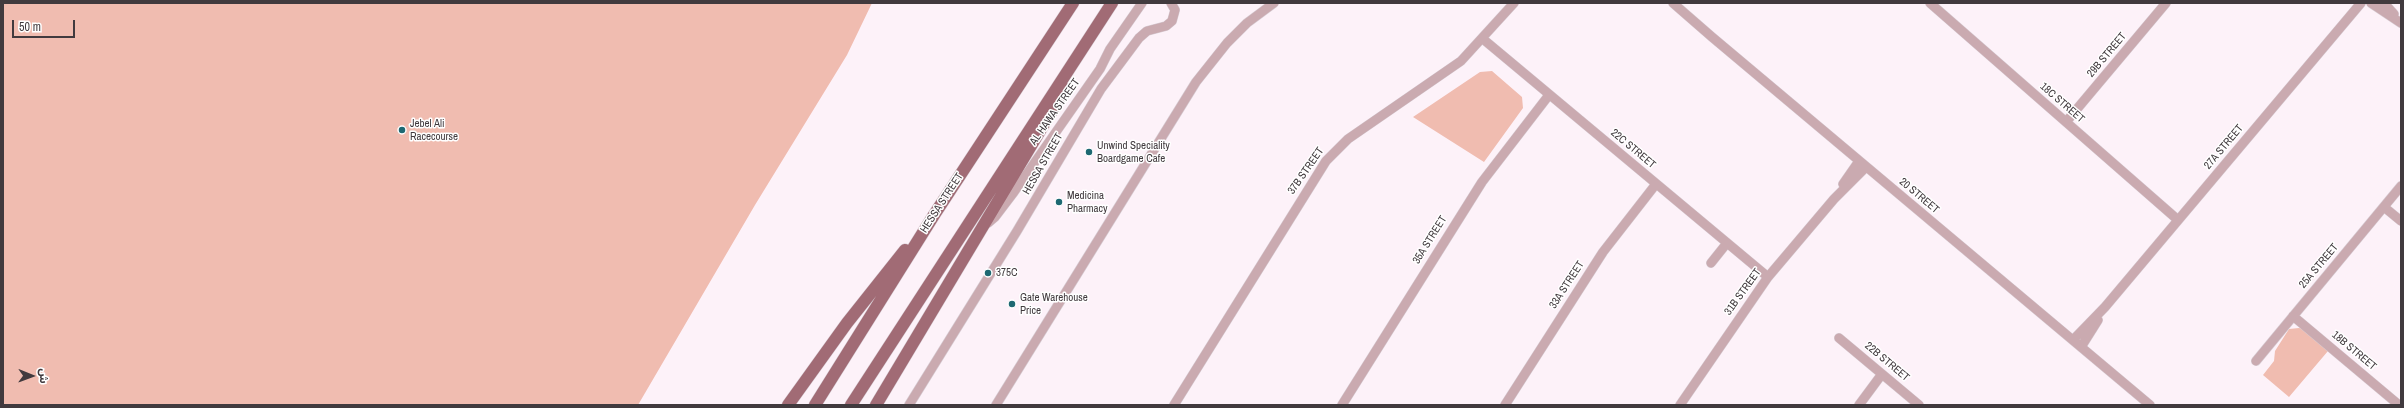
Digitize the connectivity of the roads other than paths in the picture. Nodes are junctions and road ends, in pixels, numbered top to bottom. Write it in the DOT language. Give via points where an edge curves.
graph roads {
  1 [pos="1073,3"];
  2 [pos="1142,3"];
  3 [pos="1150,3"];
  4 [pos="1171,3"];
  5 [pos="1274,3"];
  6 [pos="1514,3"];
  7 [pos="1673,3"];
  8 [pos="1930,3"];
  9 [pos="2361,3"];
  10 [pos="2371,3"];
  11 [pos="2384,3"];
  12 [pos="1110,5"];
  13 [pos="2160,5"];
  14 [pos="2401,22"];
  15 [pos="1483,39"];
  16 [pos="1100,69"];
  17 [pos="1549,95"];
  18 [pos="2066,122"];
  19 [pos="1862,164"];
  20 [pos="1656,184"];
  21 [pos="2401,186"];
  22 [pos="2384,207"];
  23 [pos="934,215"];
  24 [pos="2178,220"];
  25 [pos="2401,221"];
  26 [pos="980,229"];
  27 [pos="1727,243"];
  28 [pos="1711,263"];
  29 [pos="1768,277"];
  30 [pos="2105,307"];
  31 [pos="2293,316"];
  32 [pos="1839,338"];
  33 [pos="2073,340"];
  34 [pos="2081,347"];
  35 [pos="2256,361"];
  36 [pos="1882,374"];
  37 [pos="788,405"];
  38 [pos="815,405"];
  39 [pos="851,405"];
  40 [pos="876,405"];
  41 [pos="909,405"];
  42 [pos="996,405"];
  43 [pos="1174,405"];
  44 [pos="1342,405"];
  45 [pos="1505,405"];
  46 [pos="1680,405"];
  47 [pos="1859,405"];
  48 [pos="1919,405"];
  49 [pos="2150,405"];
  50 [pos="2399,405"];
  1 -- 23 [label="main road, HESSA STREET"];
  2 -- 16 [label="street, AL HAWA STREET" via="1110,49"];
  3 -- 16 [label="street"];
  4 -- 41 [label="street, HESSA STREET" via="1175,14 1172,21 1166,26 1147,31 1139,38 1090,108 1018,231"];
  5 -- 42 [label="street" via="1227,42 1196,82"];
  6 -- 15 [label="street, 37B STREET"];
  7 -- 19 [label="street, 20 STREET"];
  8 -- 18 [label="street, 18C STREET"];
  9 -- 24 [label="street, 27A STREET"];
  10 -- 14 [label="street"];
  11 -- 14 [label="street"];
  12 -- 26 [label="main road, HESSA STREET" via="1087,52"];
  12 -- 39 [label="main road, HESSA STREET"];
  13 -- 18 [label="street, 29B STREET"];
  15 -- 17 [label="street, 22C STREET"];
  15 -- 43 [label="street, 37B STREET" via="1448,72 1348,139 1326,161"];
  16 -- 26 [label="street, AL HAWA STREET" via="1005,205"];
  17 -- 20 [label="street, 22C STREET"];
  17 -- 44 [label="street, 35A STREET" via="1482,182"];
  18 -- 24 [label="street, 18C STREET"];
  19 -- 29 [label="street, 31B STREET"];
  19 -- 33 [label="street, 20 STREET"];
  20 -- 27 [label="street, 22C STREET"];
  20 -- 45 [label="street, 33A STREET" via="1603,252"];
  21 -- 22 [label="street, 25A STREET"];
  22 -- 25 [label="street"];
  22 -- 31 [label="street, 25A STREET"];
  23 -- 37 [label="main road" via="851,317"];
  23 -- 38 [label="main road, HESSA STREET"];
  24 -- 30 [label="street, 27A STREET"];
  26 -- 40 [label="main road, HESSA STREET"];
  27 -- 28 [label="street"];
  27 -- 29 [label="street, 22C STREET"];
  29 -- 46 [label="street, 31B STREET"];
  30 -- 33 [label="street, 27A STREET"];
  30 -- 34 [label="street, 27A STREET"];
  31 -- 35 [label="street, 25A STREET"];
  31 -- 50 [label="street, 18B STREET"];
  32 -- 36 [label="street, 22B STREET"];
  33 -- 34 [label="street, 20 STREET"];
  34 -- 49 [label="street, 20 STREET"];
  36 -- 47 [label="street"];
  36 -- 48 [label="street, 22B STREET"];
}
